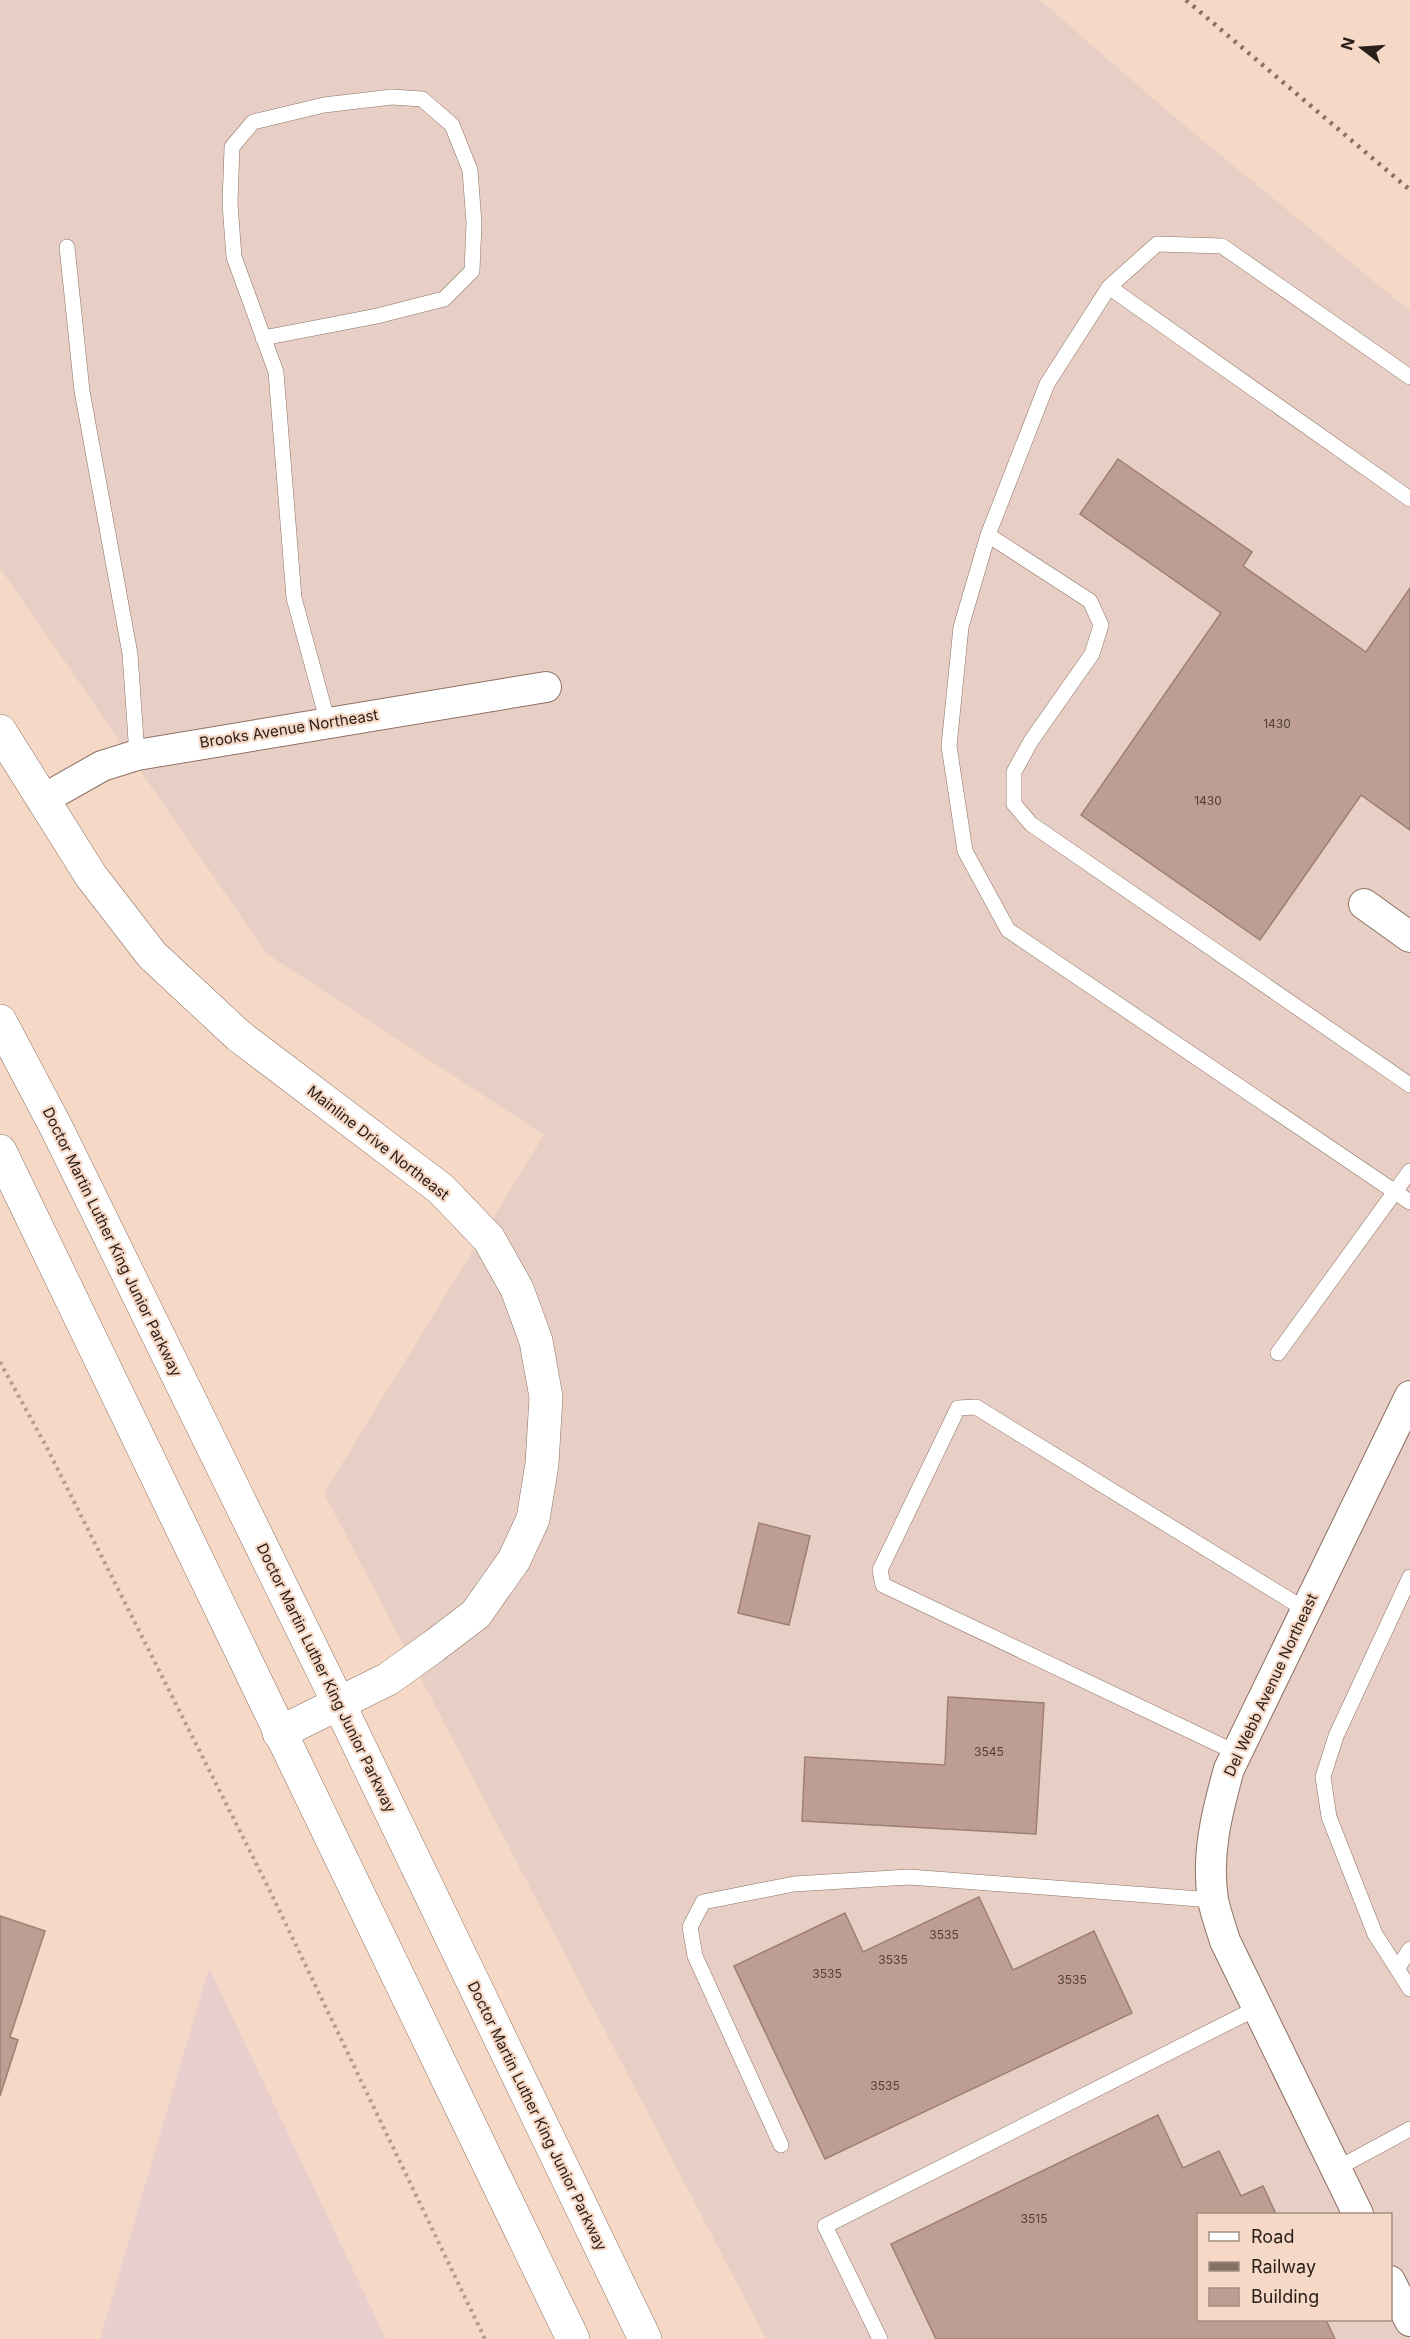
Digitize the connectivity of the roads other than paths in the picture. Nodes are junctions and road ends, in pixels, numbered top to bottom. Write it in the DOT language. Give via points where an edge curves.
graph roads {
  1 [pos="67,247"];
  2 [pos="1109,287"];
  3 [pos="263,338"];
  4 [pos="1410,377"];
  5 [pos="1410,500"];
  6 [pos="988,535"];
  7 [pos="546,687"];
  8 [pos="328,723"];
  9 [pos="0,731"];
  10 [pos="137,755"];
  11 [pos="42,800"];
  12 [pos="1364,904"];
  13 [pos="1410,937"];
  14 [pos="0,1021"];
  15 [pos="1410,1085"];
  16 [pos="0,1151"];
  17 [pos="1410,1171"];
  18 [pos="1394,1191"];
  19 [pos="1410,1202"];
  20 [pos="1278,1353"];
  21 [pos="1410,1396"];
  22 [pos="1410,1577"];
  23 [pos="1306,1610"];
  24 [pos="339,1704"];
  25 [pos="279,1733"];
  26 [pos="1237,1753"];
  27 [pos="1213,1900"];
  28 [pos="1410,1949"];
  29 [pos="1398,1968"];
  30 [pos="1410,1989"];
  31 [pos="1257,2008"];
  32 [pos="1410,2129"];
  33 [pos="781,2145"];
  34 [pos="1336,2169"];
  35 [pos="1358,2213"];
  36 [pos="1392,2285"];
  37 [pos="1410,2321"];
  38 [pos="573,2339"];
  39 [pos="645,2339"];
  40 [pos="880,2339"];
  1 -- 10 [label="lane" via="82,391 130,654"];
  2 -- 4 [label="lane" via="1157,244 1222,246"];
  2 -- 5 [label="lane"];
  2 -- 6 [label="lane" via="1047,384"];
  3 -- 3 [label="lane" via="234,257 230,204 232,147 252,122 324,105 422,99 452,125 470,170 472,271 444,299"];
  3 -- 8 [label="lane" via="276,372 294,598"];
  6 -- 15 [label="lane" via="1090,601 1101,625 1092,654 1014,772 1014,804 1031,824"];
  6 -- 18 [label="lane" via="961,627 949,746 965,850 1008,930"];
  7 -- 8 [label="street, Brooks Avenue Northeast"];
  8 -- 10 [label="street, Brooks Avenue Northeast"];
  9 -- 11 [label="main road, Mainline Drive Northeast"];
  10 -- 11 [label="street, Brooks Avenue Northeast" via="102,766"];
  11 -- 24 [label="main road, Mainline Drive Northeast" via="91,876 152,956 239,1036 441,1189 489,1239 517,1289 536,1341 546,1398 542,1464 532,1519 514,1560 476,1614 388,1679"];
  12 -- 13 [label="street"];
  14 -- 24 [label="main road, Doctor Martin Luther King Junior Parkway" via="56,1127"];
  16 -- 25 [label="main road"];
  17 -- 18 [label="lane"];
  18 -- 19 [label="lane"];
  18 -- 20 [label="lane"];
  21 -- 23 [label="street, Del Webb Avenue Northeast"];
  22 -- 29 [label="lane" via="1336,1736 1323,1777 1329,1817 1375,1934"];
  23 -- 26 [label="street, Del Webb Avenue Northeast"];
  23 -- 26 [label="lane" via="976,1407 958,1408 880,1569 883,1585"];
  24 -- 25 [label="main road, Mainline Drive Northeast"];
  24 -- 39 [label="main road, Doctor Martin Luther King Junior Parkway"];
  25 -- 38 [label="main road"];
  26 -- 27 [label="street, Del Webb Avenue Northeast" via="1215,1819"];
  27 -- 31 [label="street, Del Webb Avenue Northeast" via="1225,1941"];
  27 -- 33 [label="lane" via="909,1877 794,1884 703,1902 690,1927 695,1956"];
  28 -- 29 [label="lane"];
  29 -- 30 [label="lane"];
  31 -- 34 [label="street, Del Webb Avenue Northeast"];
  31 -- 40 [label="lane" via="825,2226"];
  32 -- 34 [label="lane"];
  34 -- 35 [label="street, Del Webb Avenue Northeast"];
  36 -- 37 [label="street"];
}
